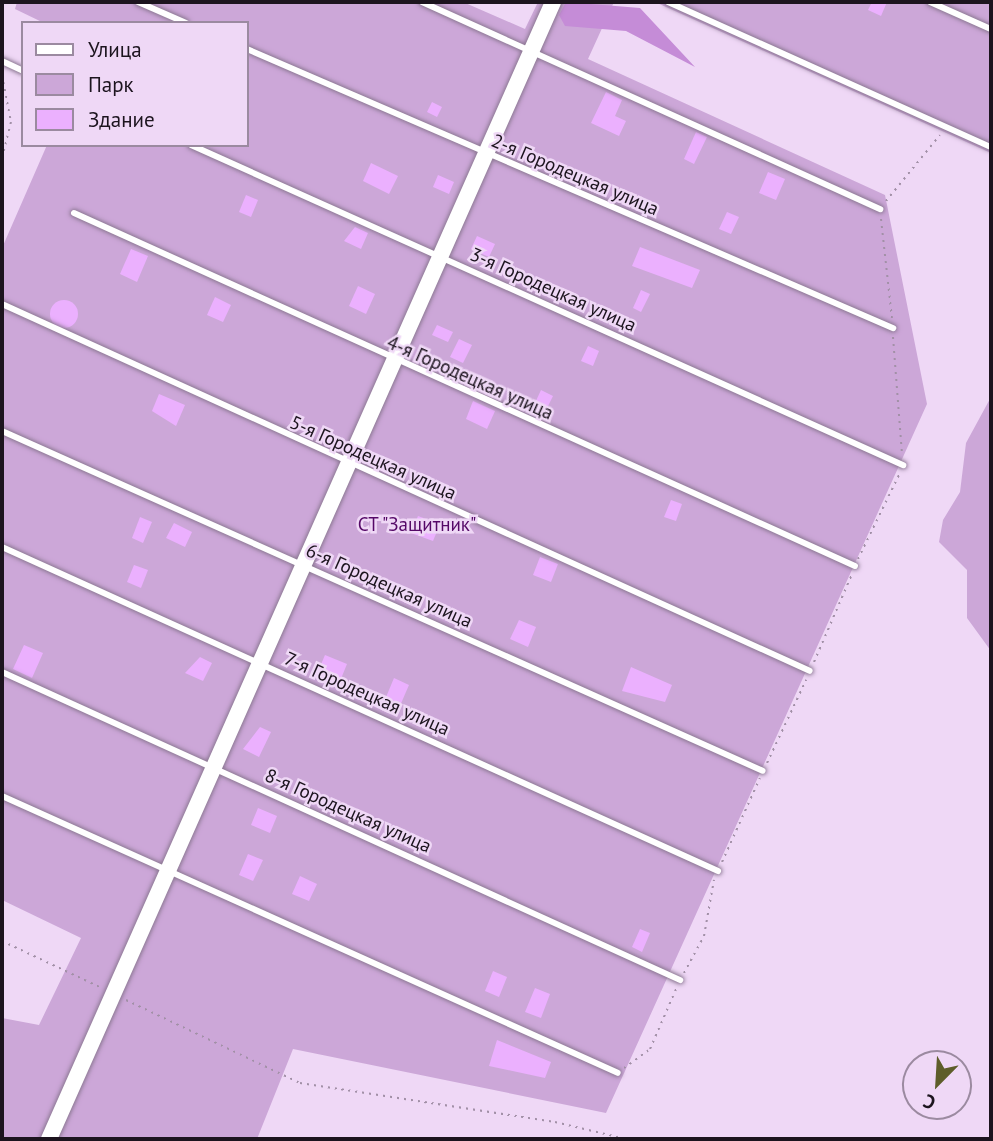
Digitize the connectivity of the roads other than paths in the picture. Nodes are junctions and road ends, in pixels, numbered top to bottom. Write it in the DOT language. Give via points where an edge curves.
graph roads {
  1 [pos="138,2"];
  2 [pos="422,2"];
  3 [pos="553,2"];
  4 [pos="668,2"];
  5 [pos="930,2"];
  6 [pos="181,21"];
  7 [pos="991,29"];
  8 [pos="248,49"];
  9 [pos="533,51"];
  10 [pos="2,61"];
  11 [pos="21,70"];
  12 [pos="195,147"];
  13 [pos="991,147"];
  14 [pos="489,156"];
  15 [pos="880,209"];
  16 [pos="74,213"];
  17 [pos="444,258"];
  18 [pos="2,303"];
  19 [pos="893,328"];
  20 [pos="397,362"];
  21 [pos="2,430"];
  22 [pos="903,465"];
  23 [pos="351,466"];
  24 [pos="2,547"];
  25 [pos="306,566"];
  26 [pos="855,566"];
  27 [pos="259,662"];
  28 [pos="810,671"];
  29 [pos="2,672"];
  30 [pos="213,767"];
  31 [pos="764,771"];
  32 [pos="2,796"];
  33 [pos="167,870"];
  34 [pos="718,871"];
  35 [pos="680,980"];
  36 [pos="618,1073"];
  37 [pos="49,1139"];
  1 -- 6 [label="lane"];
  2 -- 9 [label="lane"];
  3 -- 9 [label="street"];
  4 -- 13 [label="lane"];
  5 -- 7 [label="lane"];
  8 -- 14 [label="lane, 2-я Городецкая улица"];
  9 -- 14 [label="street"];
  9 -- 15 [label="lane"];
  10 -- 11 [label="lane"];
  12 -- 17 [label="lane, 3-я Городецкая улица"];
  14 -- 17 [label="street"];
  14 -- 19 [label="lane, 2-я Городецкая улица"];
  16 -- 20 [label="lane, 4-я Городецкая улица"];
  17 -- 20 [label="street"];
  17 -- 22 [label="lane, 3-я Городецкая улица"];
  18 -- 23 [label="lane, 5-я Городецкая улица"];
  20 -- 23 [label="street"];
  20 -- 26 [label="lane, 4-я Городецкая улица"];
  21 -- 25 [label="lane, 6-я Городецкая улица"];
  23 -- 25 [label="street"];
  23 -- 28 [label="lane, 5-я Городецкая улица"];
  24 -- 27 [label="lane, 7-я Городецкая улица"];
  25 -- 27 [label="street"];
  25 -- 31 [label="lane, 6-я Городецкая улица"];
  27 -- 30 [label="street"];
  27 -- 34 [label="lane, 7-я Городецкая улица"];
  29 -- 30 [label="lane, 8-я Городецкая улица"];
  30 -- 33 [label="street"];
  30 -- 35 [label="lane, 8-я Городецкая улица"];
  32 -- 33 [label="lane"];
  33 -- 36 [label="lane"];
  33 -- 37 [label="street"];
}
